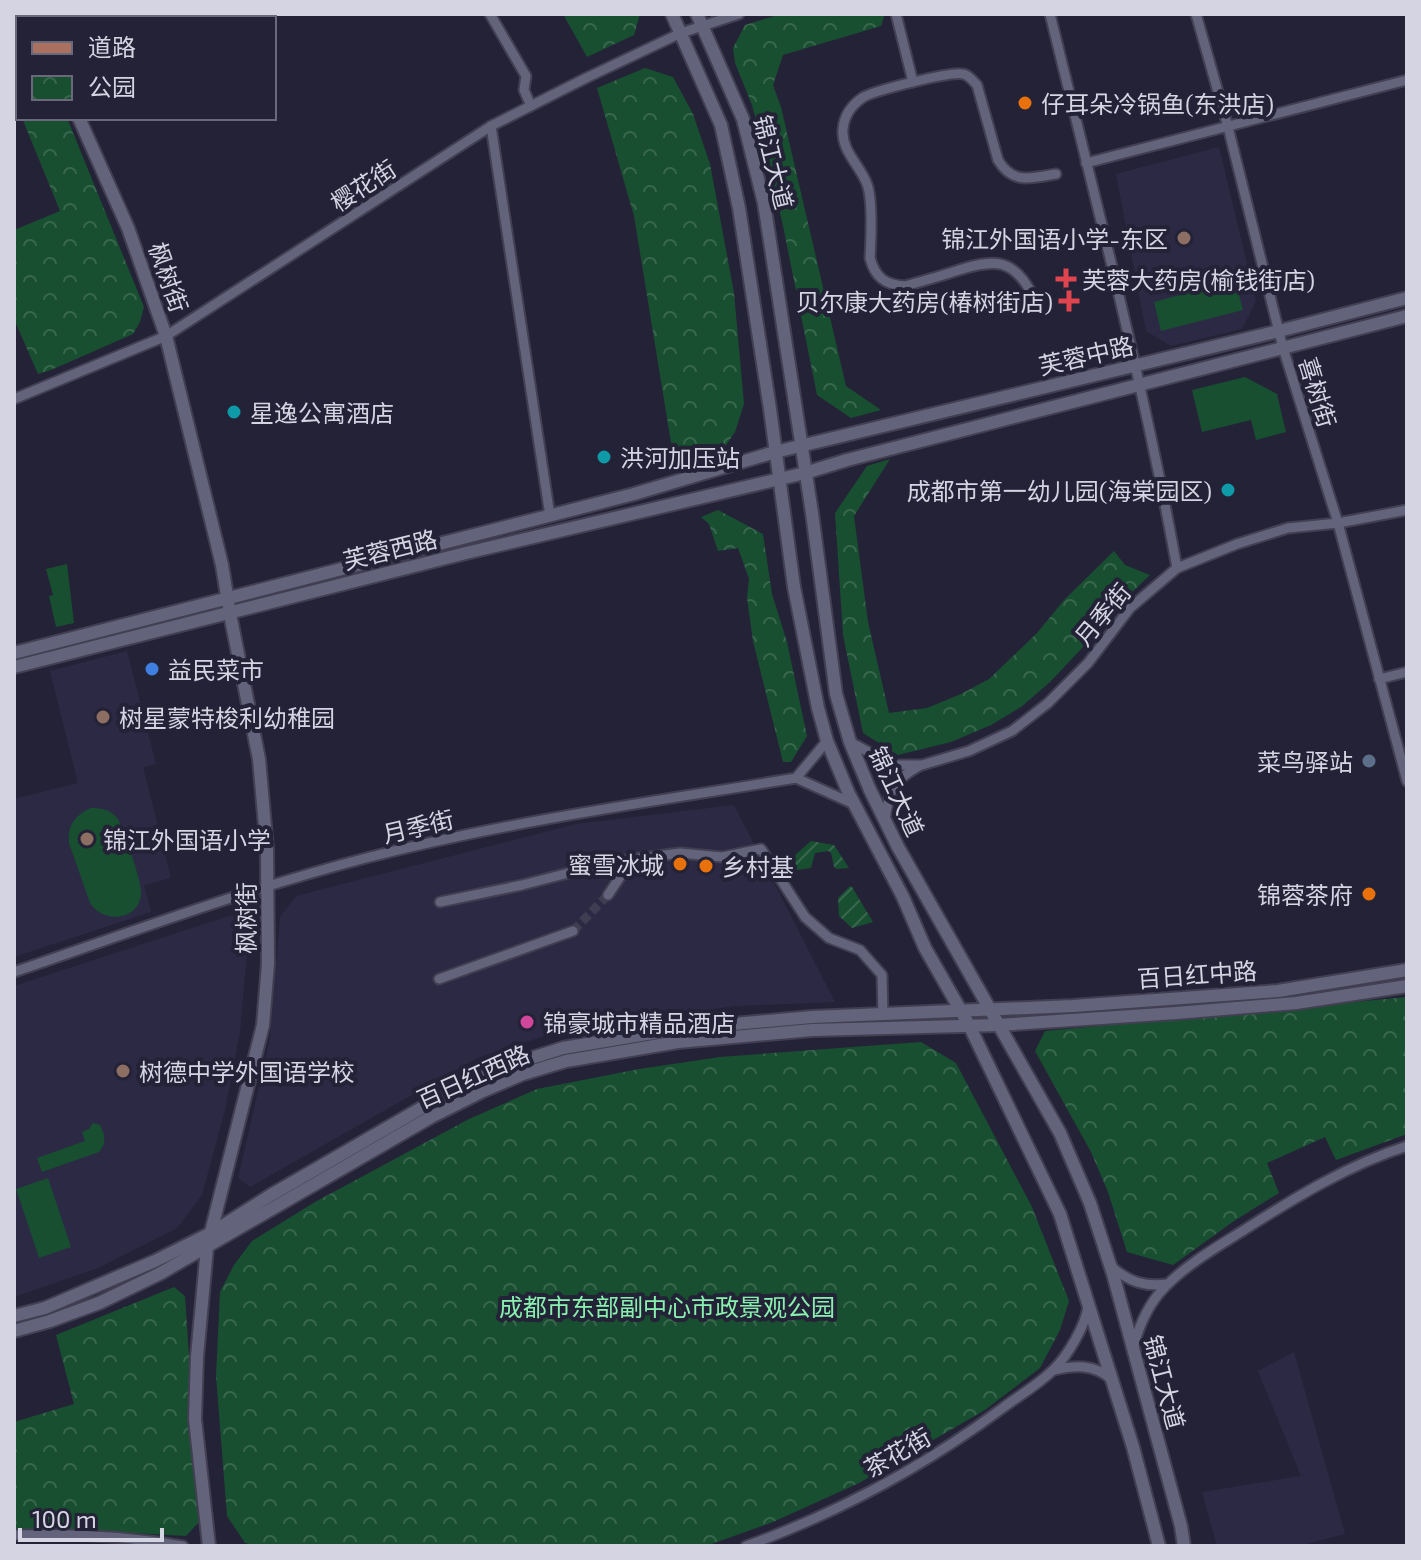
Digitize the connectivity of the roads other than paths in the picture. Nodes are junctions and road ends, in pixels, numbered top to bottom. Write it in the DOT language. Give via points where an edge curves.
graph roads {
  1 [pos="490,14"];
  2 [pos="672,14"];
  3 [pos="739,14"];
  4 [pos="896,14"];
  5 [pos="1050,14"];
  6 [pos="1196,14"];
  7 [pos="699,20"];
  8 [pos="681,33"];
  9 [pos="1407,80"];
  10 [pos="913,82"];
  11 [pos="531,106"];
  12 [pos="80,120"];
  13 [pos="491,126"];
  14 [pos="1228,127"];
  15 [pos="1086,163"];
  16 [pos="1056,174"];
  17 [pos="1032,294"];
  18 [pos="1407,298"];
  19 [pos="1407,316"];
  20 [pos="1279,331"];
  21 [pos="166,336"];
  22 [pos="1283,348"];
  23 [pos="1135,365"];
  24 [pos="1140,384"];
  25 [pos="14,399"];
  26 [pos="801,445"];
  27 [pos="775,452"];
  28 [pos="805,473"];
  29 [pos="778,478"];
  30 [pos="1407,510"];
  31 [pos="550,516"];
  32 [pos="1338,523"];
  33 [pos="1177,568"];
  34 [pos="227,598"];
  35 [pos="230,614"];
  36 [pos="14,653"];
  37 [pos="14,667"];
  38 [pos="1407,672"];
  39 [pos="1379,679"];
  40 [pos="827,741"];
  41 [pos="850,742"];
  42 [pos="922,765"];
  43 [pos="796,778"];
  44 [pos="1407,781"];
  45 [pos="854,804"];
  46 [pos="885,820"];
  47 [pos="632,859"];
  48 [pos="267,886"];
  49 [pos="608,895"];
  50 [pos="440,902"];
  51 [pos="573,931"];
  52 [pos="1407,970"];
  53 [pos="14,972"];
  54 [pos="439,979"];
  55 [pos="1407,986"];
  56 [pos="989,1008"];
  57 [pos="960,1010"];
  58 [pos="883,1014"];
  59 [pos="969,1025"];
  60 [pos="999,1025"];
  61 [pos="1407,1146"];
  62 [pos="211,1233"];
  63 [pos="207,1248"];
  64 [pos="1110,1265"];
  65 [pos="1167,1284"];
  66 [pos="1086,1295"];
  67 [pos="14,1316"];
  68 [pos="14,1331"];
  69 [pos="1133,1348"];
  70 [pos="1054,1370"];
  71 [pos="1114,1383"];
  72 [pos="14,1535"];
  73 [pos="183,1546"];
  74 [pos="209,1546"];
  75 [pos="746,1546"];
  76 [pos="1159,1546"];
  77 [pos="1184,1546"];
  1 -- 11 [label="street" via="526,76 524,90"];
  2 -- 8 [label="main road, 锦江大道"];
  3 -- 7 [label="street, 樱花街"];
  4 -- 10 [label="street"];
  5 -- 15 [label="street"];
  6 -- 14 [label="street, 喜树街"];
  7 -- 8 [label="street, 樱花街"];
  7 -- 26 [label="main road, 锦江大道" via="743,119 764,203"];
  8 -- 11 [label="street, 樱花街"];
  8 -- 27 [label="main road, 锦江大道" via="721,125 739,208"];
  9 -- 14 [label="street"];
  10 -- 16 [label="street" via="962,73 970,78 981,95 1003,168 1018,178"];
  10 -- 17 [label="street" via="864,96 846,116 843,129 844,142 868,186 872,268 885,282 905,286 987,262 1001,264 1025,281"];
  11 -- 13 [label="street, 樱花街"];
  12 -- 21 [label="main road, 枫树街" via="128,228"];
  13 -- 21 [label="street, 樱花街"];
  13 -- 31 [label="street"];
  14 -- 15 [label="street"];
  14 -- 20 [label="street, 喜树街"];
  15 -- 23 [label="street"];
  18 -- 20 [label="main road, 芙蓉中路"];
  19 -- 22 [label="main road, 芙蓉中路"];
  20 -- 22 [label="street, 喜树街"];
  20 -- 23 [label="main road, 芙蓉中路"];
  21 -- 25 [label="street, 樱花街"];
  21 -- 34 [label="main road, 枫树街"];
  22 -- 24 [label="main road, 芙蓉中路"];
  22 -- 32 [label="street, 喜树街"];
  23 -- 24 [label="street"];
  23 -- 26 [label="main road, 芙蓉中路"];
  24 -- 28 [label="main road, 芙蓉中路"];
  24 -- 33 [label="street"];
  26 -- 27 [label="main road, 芙蓉中路"];
  26 -- 28 [label="main road, 锦江大道"];
  27 -- 29 [label="main road, 锦江大道"];
  27 -- 31 [label="main road, 芙蓉西路"];
  28 -- 29 [label="main road, 芙蓉中路"];
  28 -- 41 [label="main road, 锦江大道" via="836,694"];
  29 -- 35 [label="main road, 芙蓉西路"];
  29 -- 40 [label="main road, 锦江大道" via="794,587"];
  30 -- 32 [label="street, 月季街"];
  31 -- 34 [label="main road, 芙蓉西路"];
  32 -- 33 [label="street, 月季街" via="1288,528"];
  32 -- 39 [label="street, 喜树街"];
  33 -- 42 [label="street, 月季街" via="1130,608 1088,663 1048,703 1012,731"];
  34 -- 35 [label="main road, 枫树街"];
  34 -- 36 [label="main road, 芙蓉西路"];
  35 -- 37 [label="main road, 芙蓉西路"];
  35 -- 48 [label="main road, 枫树街" via="259,759"];
  38 -- 39 [label="street"];
  39 -- 44 [label="street, 喜树街"];
  40 -- 43 [label="street"];
  40 -- 45 [label="main road, 锦江大道"];
  41 -- 42 [label="street, 月季街" via="893,765"];
  41 -- 46 [label="main road, 锦江大道"];
  42 -- 46 [label="street" via="893,786"];
  43 -- 45 [label="street"];
  43 -- 48 [label="street, 月季街" via="483,831"];
  45 -- 57 [label="main road, 锦江大道"];
  46 -- 56 [label="main road, 锦江大道"];
  47 -- 49 [label="street"];
  47 -- 50 [label="street"];
  47 -- 58 [label="street" via="680,853 722,857 761,849 805,917 829,938 860,950 882,975"];
  48 -- 53 [label="street, 月季街"];
  48 -- 62 [label="main road, 枫树街" via="263,1025"];
  51 -- 54 [label="street"];
  52 -- 56 [label="main road, 百日红中路" via="1278,991"];
  55 -- 60 [label="main road, 百日红中路" via="1296,1003"];
  56 -- 57 [label="main road, 百日红西路"];
  56 -- 60 [label="main road, 锦江大道"];
  57 -- 58 [label="main road, 百日红西路"];
  57 -- 59 [label="main road, 锦江大道"];
  58 -- 62 [label="main road, 百日红西路" via="677,1029 563,1048 519,1062 425,1106"];
  59 -- 60 [label="main road, 百日红西路"];
  59 -- 63 [label="main road, 百日红西路" via="800,1031 678,1042 566,1061 523,1074 431,1117"];
  59 -- 66 [label="main road, 锦江大道" via="1060,1214"];
  60 -- 64 [label="main road, 锦江大道" via="1060,1133"];
  61 -- 65 [label="street" via="1312,1187"];
  62 -- 63 [label="main road, 枫树街"];
  62 -- 67 [label="main road, 百日红西路" via="95,1288"];
  63 -- 68 [label="main road, 百日红西路" via="99,1303"];
  63 -- 74 [label="main road, 枫树街" via="195,1419"];
  64 -- 65 [label="street" via="1138,1283"];
  64 -- 69 [label="main road, 锦江大道"];
  65 -- 69 [label="street" via="1145,1315"];
  66 -- 70 [label="street, 茶花街" via="1082,1325"];
  66 -- 71 [label="main road, 锦江大道"];
  69 -- 77 [label="main road, 锦江大道"];
  70 -- 71 [label="street" via="1088,1367"];
  70 -- 75 [label="street, 茶花街" via="910,1470 794,1529"];
  71 -- 76 [label="main road, 锦江大道"];
  72 -- 73 [label="street" via="122,1537"];
}
